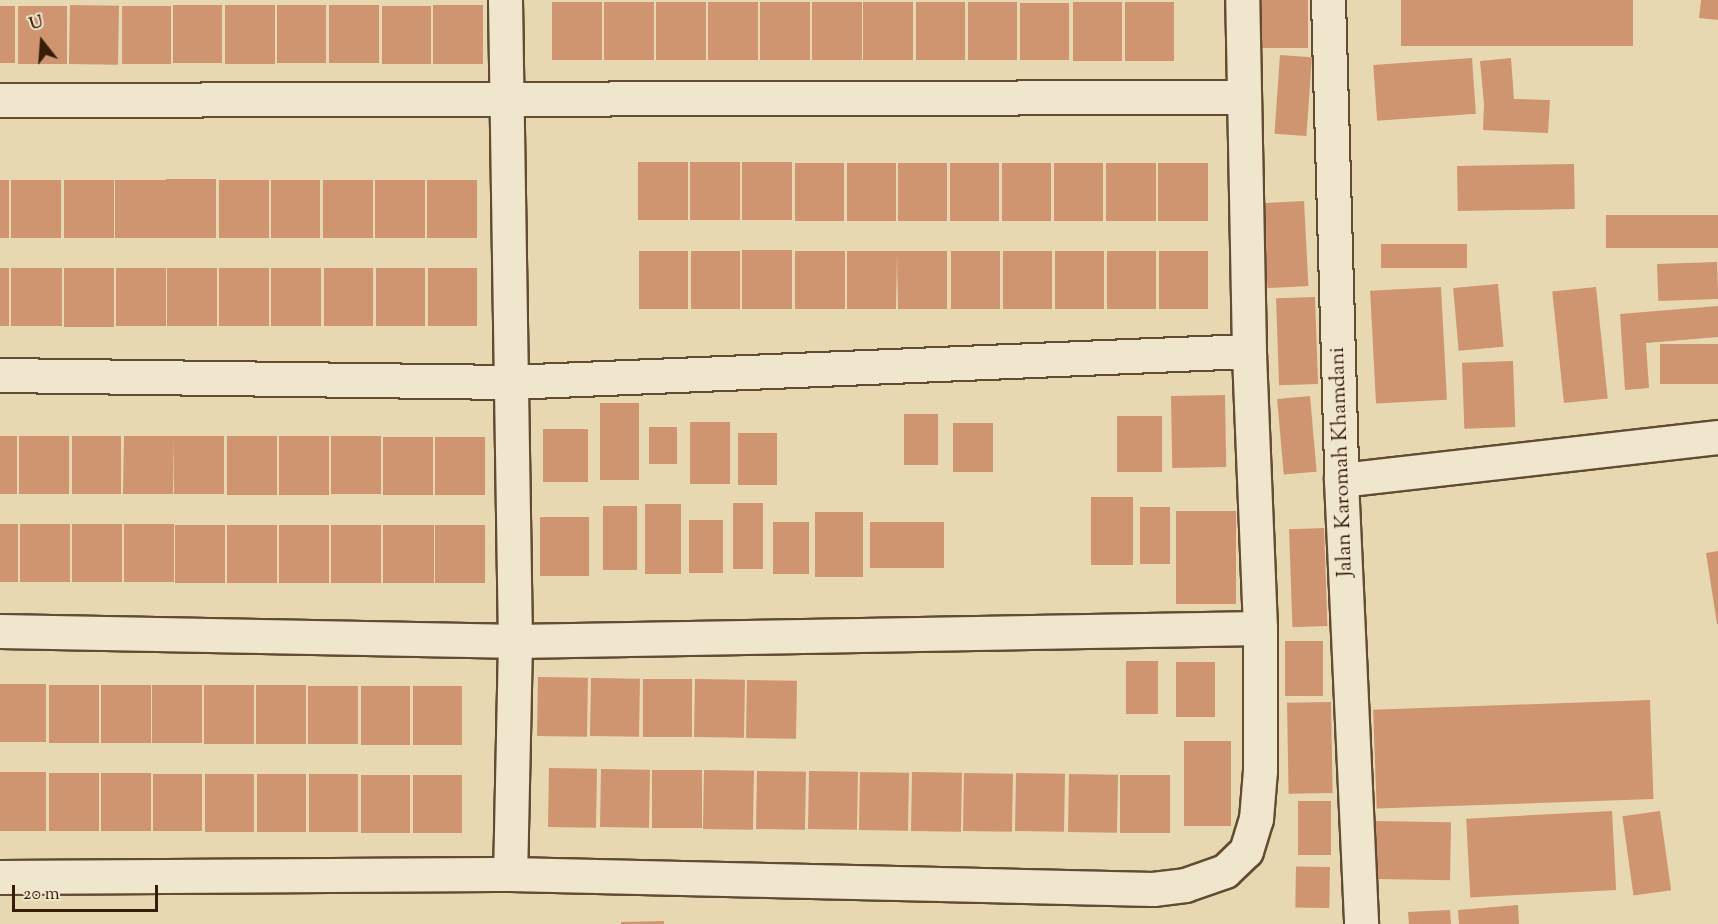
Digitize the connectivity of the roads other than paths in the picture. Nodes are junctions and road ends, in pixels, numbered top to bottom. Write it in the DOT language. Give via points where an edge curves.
graph roads {
  1 [pos="505,0"];
  2 [pos="1242,0"];
  3 [pos="1328,0"];
  4 [pos="1244,97"];
  5 [pos="506,98"];
  6 [pos="0,100"];
  7 [pos="1249,351"];
  8 [pos="0,375"];
  9 [pos="509,382"];
  10 [pos="1718,436"];
  11 [pos="1341,480"];
  12 [pos="1260,628"];
  13 [pos="0,631"];
  14 [pos="515,641"];
  15 [pos="510,874"];
  16 [pos="0,877"];
  17 [pos="1361,924"];
  1 -- 5 [label="street"];
  2 -- 4 [label="street"];
  3 -- 11 [label="street, Jalan Karomah Khamdani"];
  4 -- 5 [label="street"];
  4 -- 7 [label="street"];
  5 -- 6 [label="street"];
  5 -- 9 [label="street"];
  7 -- 9 [label="street"];
  7 -- 12 [label="street"];
  8 -- 9 [label="street"];
  9 -- 14 [label="street"];
  10 -- 11 [label="street"];
  11 -- 17 [label="street, Jalan Karomah Khamdani"];
  12 -- 14 [label="street"];
  12 -- 15 [label="street" via="1256,819 1246,851 1225,871 1185,885 1153,889"];
  13 -- 14 [label="street"];
  14 -- 15 [label="street"];
  15 -- 16 [label="street"];
}
